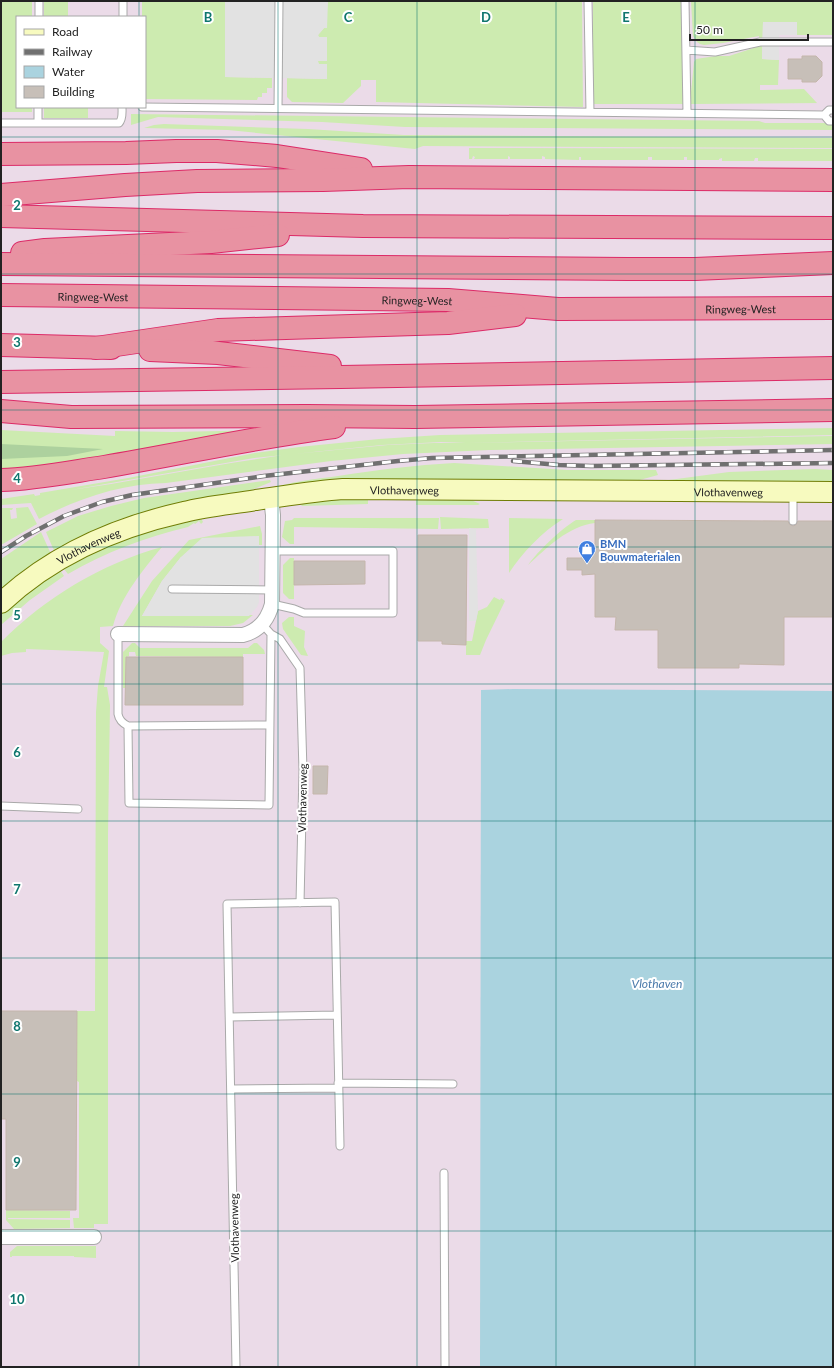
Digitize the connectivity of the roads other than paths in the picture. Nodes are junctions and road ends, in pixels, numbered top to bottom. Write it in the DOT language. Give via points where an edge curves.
graph roads {
  1 [pos="39,1"];
  2 [pos="123,1"];
  3 [pos="279,1"];
  4 [pos="588,1"];
  5 [pos="685,1"];
  6 [pos="39,16"];
  7 [pos="123,16"];
  8 [pos="833,42"];
  9 [pos="686,50"];
  10 [pos="146,107"];
  11 [pos="38,108"];
  12 [pos="122,108"];
  13 [pos="278,108"];
  14 [pos="833,110"];
  15 [pos="590,112"];
  16 [pos="687,113"];
  17 [pos="824,115"];
  18 [pos="833,121"];
  19 [pos="1,123"];
  20 [pos="38,123"];
  21 [pos="1,154"];
  22 [pos="409,177"];
  23 [pos="833,180"];
  24 [pos="1,195"];
  25 [pos="1,216"];
  26 [pos="363,226"];
  27 [pos="833,228"];
  28 [pos="1,255"];
  29 [pos="833,263"];
  30 [pos="1,264"];
  31 [pos="695,269"];
  32 [pos="833,277"];
  33 [pos="1,295"];
  34 [pos="833,308"];
  35 [pos="558,309"];
  36 [pos="1,345"];
  37 [pos="96,348"];
  38 [pos="833,368"];
  39 [pos="405,375"];
  40 [pos="1,382"];
  41 [pos="833,410"];
  42 [pos="1,411"];
  43 [pos="415,417"];
  44 [pos="1,480"];
  45 [pos="793,492"];
  46 [pos="833,492"];
  47 [pos="271,498"];
  48 [pos="793,521"];
  49 [pos="272,551"];
  50 [pos="172,589"];
  51 [pos="272,597"];
  52 [pos="1,603"];
  53 [pos="267,629"];
  54 [pos="118,634"];
  55 [pos="128,726"];
  56 [pos="270,726"];
  57 [pos="1,806"];
  58 [pos="78,809"];
  59 [pos="300,903"];
  60 [pos="337,1014"];
  61 [pos="230,1017"];
  62 [pos="453,1084"];
  63 [pos="338,1085"];
  64 [pos="231,1089"];
  65 [pos="340,1146"];
  66 [pos="444,1173"];
  67 [pos="1,1237"];
  68 [pos="94,1237"];
  69 [pos="236,1367"];
  70 [pos="445,1367"];
  1 -- 6 [label="lane"];
  2 -- 7 [label="lane"];
  3 -- 13 [label="lane"];
  4 -- 15 [label="lane"];
  5 -- 9 [label="lane"];
  8 -- 9 [label="lane" via="760,42 715,52"];
  9 -- 16 [label="lane"];
  10 -- 13 [label="lane"];
  11 -- 20 [label="lane"];
  12 -- 20 [label="lane" via="119,123"];
  13 -- 15 [label="lane"];
  14 -- 17 [label="lane"];
  15 -- 16 [label="lane"];
  16 -- 17 [label="lane"];
  17 -- 18 [label="lane"];
  19 -- 20 [label="lane"];
  21 -- 22 [label="highway" via="176,151 243,153 278,156"];
  22 -- 23 [label="highway"];
  22 -- 24 [label="highway" via="197,181"];
  25 -- 26 [label="highway"];
  26 -- 27 [label="highway"];
  26 -- 28 [label="highway" via="211,242 45,250"];
  29 -- 31 [label="highway"];
  30 -- 31 [label="highway"];
  31 -- 32 [label="highway"];
  33 -- 35 [label="highway, Ringweg-West" via="448,300"];
  34 -- 35 [label="highway, Ringweg-West"];
  35 -- 37 [label="highway" via="448,323 218,330"];
  36 -- 37 [label="highway"];
  37 -- 39 [label="highway" via="218,353"];
  38 -- 39 [label="highway"];
  39 -- 40 [label="highway"];
  41 -- 43 [label="highway"];
  42 -- 43 [label="highway" via="72,417"];
  43 -- 44 [label="highway" via="307,431 158,458"];
  45 -- 46 [label="main road, Vlothavenweg"];
  45 -- 47 [label="main road, Vlothavenweg" via="343,489"];
  45 -- 48 [label="lane"];
  47 -- 49 [label="street"];
  47 -- 52 [label="main road, Vlothavenweg" via="184,512 121,530 58,562"];
  49 -- 51 [label="street"];
  49 -- 51 [label="lane" via="393,551 393,613 304,613"];
  50 -- 51 [label="lane"];
  51 -- 53 [label="street"];
  53 -- 54 [label="street" via="243,635"];
  53 -- 56 [label="lane"];
  53 -- 59 [label="lane, Vlothavenweg" via="280,639 300,668 303,771"];
  54 -- 55 [label="lane" via="118,714 120,720"];
  55 -- 56 [label="lane"];
  55 -- 56 [label="lane" via="129,803 269,805"];
  57 -- 58 [label="lane"];
  59 -- 60 [label="lane, Vlothavenweg" via="335,902"];
  59 -- 61 [label="lane, Vlothavenweg" via="227,904"];
  60 -- 61 [label="lane"];
  60 -- 63 [label="lane, Vlothavenweg"];
  61 -- 64 [label="lane, Vlothavenweg"];
  62 -- 63 [label="lane"];
  63 -- 64 [label="lane"];
  63 -- 65 [label="lane, Vlothavenweg"];
  64 -- 69 [label="lane, Vlothavenweg"];
  66 -- 70 [label="lane"];
  67 -- 68 [label="street"];
}
